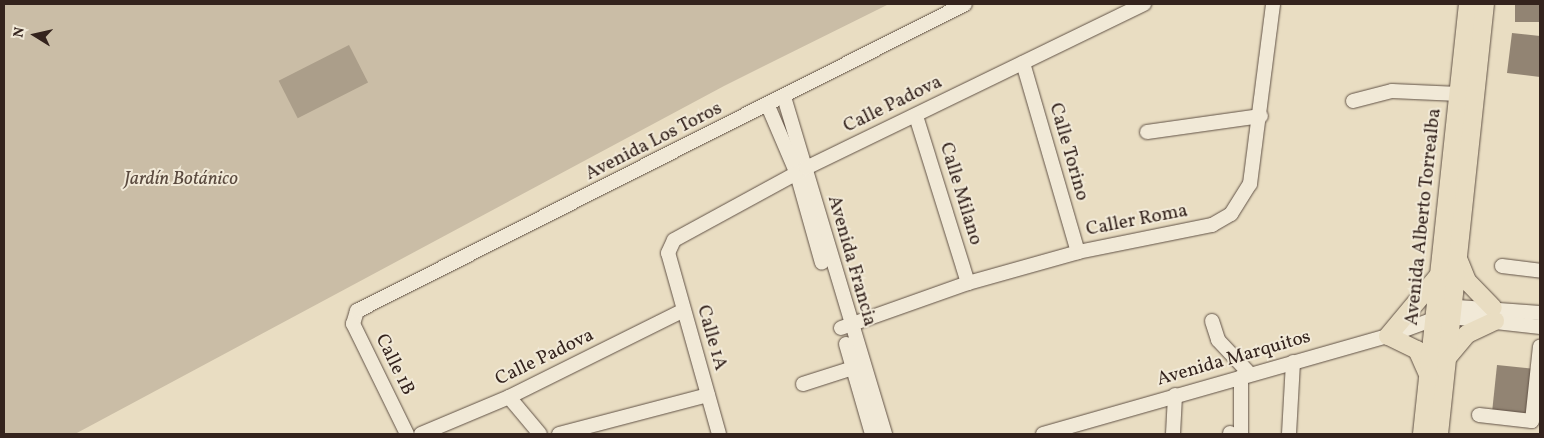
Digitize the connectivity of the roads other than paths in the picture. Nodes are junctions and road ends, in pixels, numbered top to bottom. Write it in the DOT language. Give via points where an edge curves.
graph roads {
  1 [pos="965,4"];
  2 [pos="1144,4"];
  3 [pos="1273,4"];
  4 [pos="1468,4"];
  5 [pos="1485,4"];
  6 [pos="1023,63"];
  7 [pos="1458,94"];
  8 [pos="784,97"];
  9 [pos="1353,102"];
  10 [pos="768,106"];
  11 [pos="916,116"];
  12 [pos="1261,116"];
  13 [pos="1147,132"];
  14 [pos="801,171"];
  15 [pos="1078,252"];
  16 [pos="668,253"];
  17 [pos="1458,257"];
  18 [pos="1502,266"];
  19 [pos="1540,271"];
  20 [pos="1441,273"];
  21 [pos="968,284"];
  22 [pos="684,310"];
  23 [pos="357,311"];
  24 [pos="1443,313"];
  25 [pos="1540,313"];
  26 [pos="1494,314"];
  27 [pos="1212,321"];
  28 [pos="846,327"];
  29 [pos="1540,327"];
  30 [pos="1388,336"];
  31 [pos="1540,346"];
  32 [pos="1447,358"];
  33 [pos="1293,362"];
  34 [pos="853,368"];
  35 [pos="1246,376"];
  36 [pos="1428,379"];
  37 [pos="803,384"];
  38 [pos="708,395"];
  39 [pos="1175,395"];
  40 [pos="509,397"];
  41 [pos="1478,415"];
  42 [pos="406,434"];
  43 [pos="421,434"];
  44 [pos="540,434"];
  45 [pos="559,434"];
  46 [pos="719,434"];
  47 [pos="872,434"];
  48 [pos="884,434"];
  49 [pos="1043,434"];
  50 [pos="1173,434"];
  51 [pos="1234,434"];
  52 [pos="1289,434"];
  53 [pos="1422,434"];
  54 [pos="1439,434"];
  1 -- 8 [label="street, Avenida Los Toros"];
  2 -- 6 [label="street, Calle Padova"];
  3 -- 12 [label="street, Caller Roma"];
  4 -- 7 [label="main road, Avenida Alberto Torrealba"];
  5 -- 17 [label="main road, Avenida Alberto Torrealba"];
  6 -- 11 [label="street, Calle Padova"];
  6 -- 15 [label="street, Calle Torino"];
  7 -- 9 [label="street" via="1392,91"];
  7 -- 20 [label="main road, Avenida Alberto Torrealba"];
  8 -- 10 [label="street, Avenida Los Toros"];
  8 -- 14 [label="street, Avenida Francia"];
  10 -- 14 [label="street, Avenida Francia"];
  10 -- 23 [label="street, Avenida Los Toros"];
  11 -- 14 [label="street, Calle Padova"];
  11 -- 21 [label="street, Calle Milano"];
  12 -- 13 [label="street"];
  12 -- 15 [label="street, Caller Roma" via="1250,184 1231,214 1212,225"];
  14 -- 16 [label="street, Calle Padova" via="674,240"];
  14 -- 28 [label="street, Avenida Francia"];
  15 -- 21 [label="street, Caller Roma"];
  16 -- 22 [label="street, Calle 1A"];
  17 -- 24 [label="main road, Avenida Alberto Torrealba"];
  17 -- 26 [label="main road" via="1459,270"];
  18 -- 19 [label="street"];
  20 -- 24 [label="main road, Avenida Alberto Torrealba"];
  20 -- 30 [label="main road"];
  21 -- 28 [label="street, Caller Roma"];
  22 -- 38 [label="street, Calle 1A"];
  22 -- 40 [label="street, Calle Padova"];
  23 -- 42 [label="street, Calle 1B" via="353,324"];
  24 -- 26 [label="street"];
  24 -- 30 [label="street, Avenida Marquitos"];
  24 -- 32 [label="main road, Avenida Alberto Torrealba"];
  24 -- 36 [label="main road, Avenida Alberto Torrealba"];
  25 -- 26 [label="street"];
  26 -- 29 [label="street"];
  26 -- 32 [label="main road" via="1467,334"];
  27 -- 35 [label="street" via="1218,340"];
  28 -- 34 [label="street, Avenida Francia"];
  28 -- 48 [label="street, Avenida Francia"];
  30 -- 33 [label="street, Avenida Marquitos"];
  30 -- 36 [label="main road" via="1417,350"];
  31 -- 41 [label="street" via="1532,421"];
  32 -- 54 [label="main road, Avenida Alberto Torrealba"];
  33 -- 35 [label="street, Avenida Marquitos"];
  33 -- 52 [label="street"];
  34 -- 37 [label="street"];
  34 -- 47 [label="street, Avenida Francia"];
  35 -- 39 [label="street, Avenida Marquitos"];
  35 -- 51 [label="street"];
  36 -- 53 [label="main road, Avenida Alberto Torrealba"];
  38 -- 45 [label="street"];
  38 -- 46 [label="street, Calle 1A"];
  39 -- 49 [label="street, Avenida Marquitos"];
  39 -- 50 [label="street"];
  40 -- 43 [label="street, Calle Padova"];
  40 -- 44 [label="street"];
}
